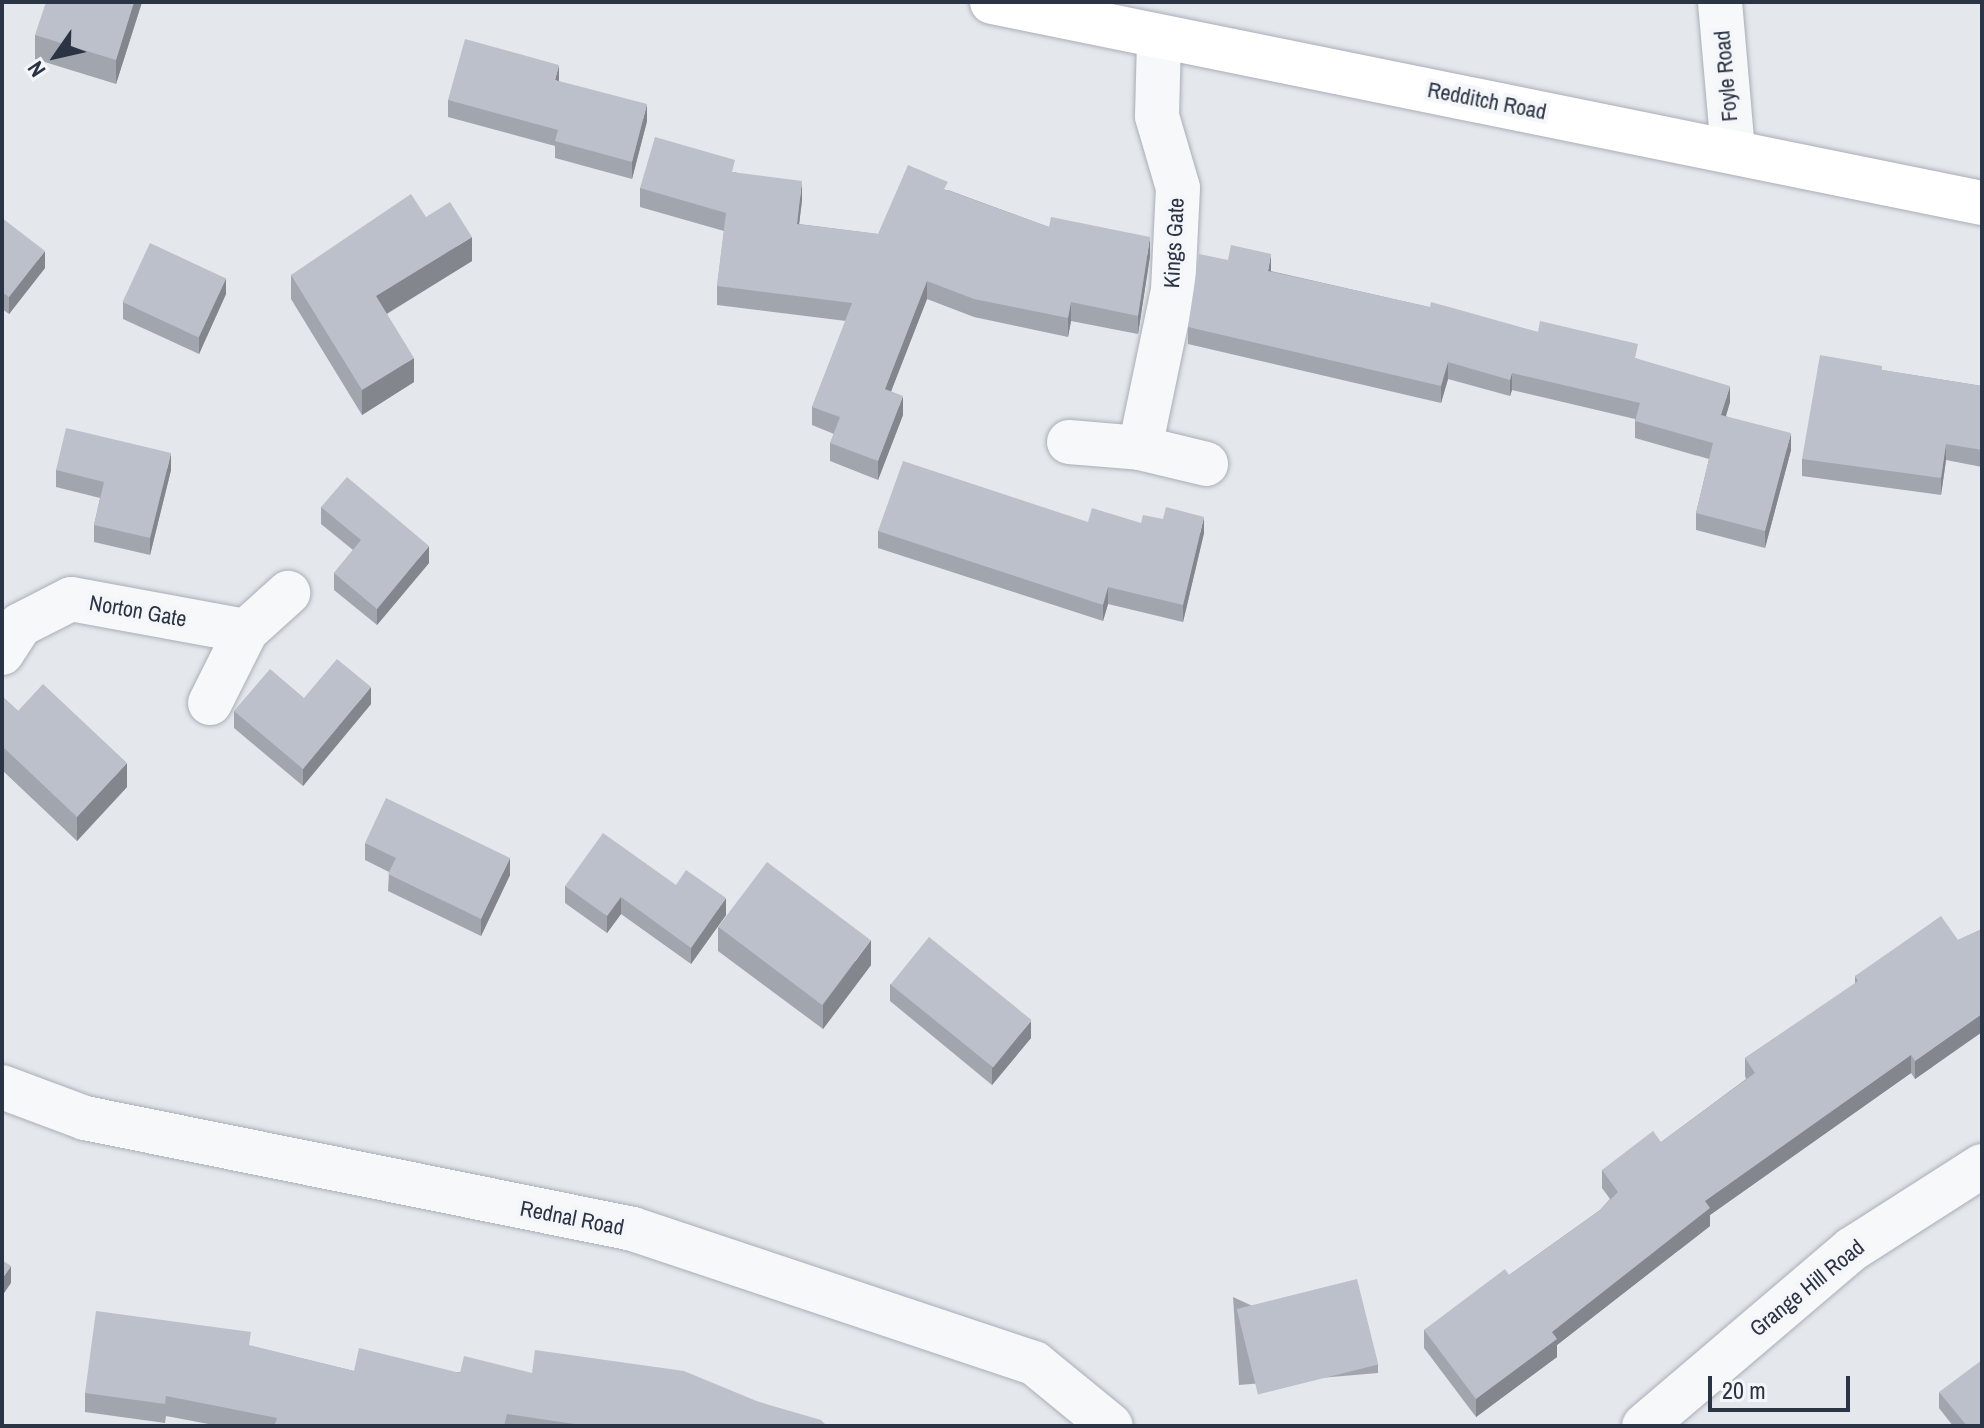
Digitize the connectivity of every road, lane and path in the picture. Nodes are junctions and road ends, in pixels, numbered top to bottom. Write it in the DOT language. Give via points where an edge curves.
graph roads {
  1 [pos="992,2"];
  2 [pos="1720,2"];
  3 [pos="1159,37"];
  4 [pos="1733,150"];
  5 [pos="1982,203"];
  6 [pos="1069,442"];
  7 [pos="1140,448"];
  8 [pos="1206,464"];
  9 [pos="288,593"];
  10 [pos="246,631"];
  11 [pos="2,653"];
  12 [pos="210,703"];
  13 [pos="2,1087"];
  14 [pos="1982,1166"];
  15 [pos="1111,1426"];
  16 [pos="1644,1426"];
  1 -- 3 [label="highway, Redditch Road"];
  2 -- 4 [label="street, Foyle Road"];
  3 -- 4 [label="highway, Redditch Road"];
  3 -- 7 [label="street, Kings Gate" via="1157,116 1178,188 1173,290"];
  4 -- 5 [label="highway, Redditch Road"];
  6 -- 7 [label="street"];
  7 -- 8 [label="street"];
  9 -- 10 [label="street"];
  10 -- 11 [label="street, Norton Gate" via="71,599 20,625"];
  10 -- 12 [label="street"];
  13 -- 15 [label="street, Rednal Road" via="85,1118 633,1229 1034,1363"];
  14 -- 16 [label="street, Grange Hill Road" via="1852,1249"];
}
